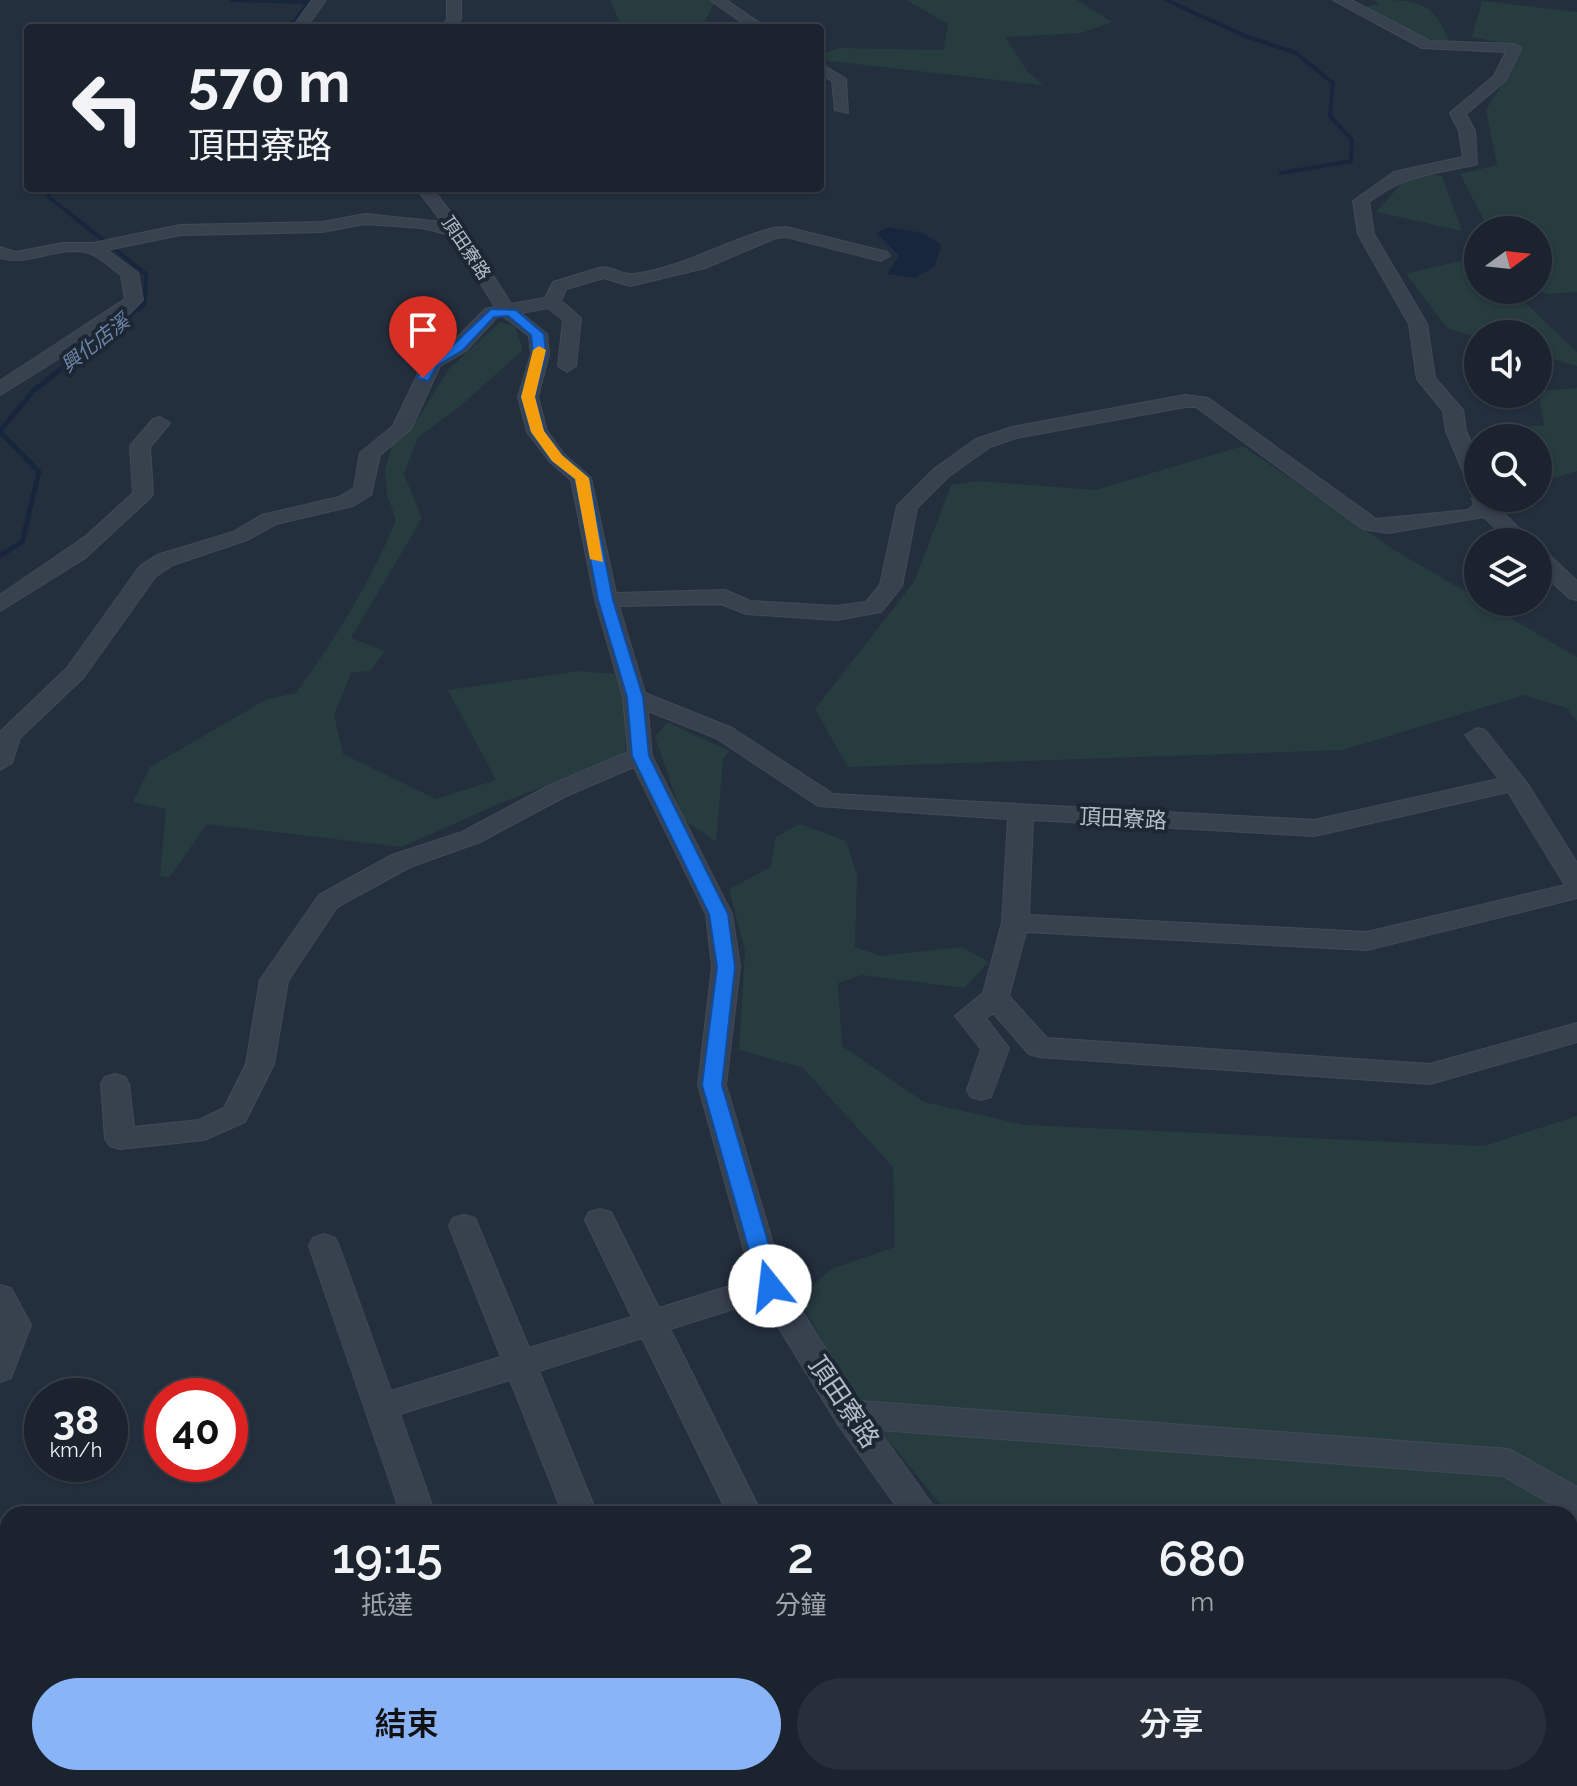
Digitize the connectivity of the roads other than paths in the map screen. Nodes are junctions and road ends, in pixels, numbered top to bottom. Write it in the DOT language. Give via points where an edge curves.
graph roads {
  1 [pos="319,0"];
  2 [pos="454,0"];
  3 [pos="717,0"];
  4 [pos="1340,0"];
  5 [pos="302,24"];
  6 [pos="451,24"];
  7 [pos="754,24"];
  8 [pos="824,70"];
  9 [pos="843,110"];
  10 [pos="427,192"];
  11 [pos="457,231"];
  12 [pos="93,248"];
  13 [pos="0,252"];
  14 [pos="881,256"];
  15 [pos="552,302"];
  16 [pos="506,310"];
  17 [pos="567,366"];
  18 [pos="0,389"];
  19 [pos="160,423"];
  20 [pos="1464,450"];
  21 [pos="1476,512"];
  22 [pos="1492,512"];
  23 [pos="1508,528"];
  24 [pos="1552,570"];
  25 [pos="1577,593"];
  26 [pos="606,600"];
  27 [pos="0,604"];
  28 [pos="635,697"];
  29 [pos="1477,735"];
  30 [pos="640,756"];
  31 [pos="0,763"];
  32 [pos="1515,783"];
  33 [pos="1021,812"];
  34 [pos="1577,884"];
  35 [pos="1577,890"];
  36 [pos="1015,923"];
  37 [pos="995,998"];
  38 [pos="1577,1032"];
  39 [pos="115,1084"];
  40 [pos="981,1090"];
  41 [pos="600,1220"];
  42 [pos="464,1226"];
  43 [pos="324,1246"];
  44 [pos="770,1286"];
  45 [pos="0,1297"];
  46 [pos="650,1324"];
  47 [pos="519,1364"];
  48 [pos="0,1369"];
  49 [pos="381,1407"];
  50 [pos="849,1414"];
  51 [pos="1577,1505"];
  52 [pos="415,1506"];
  53 [pos="577,1506"];
  54 [pos="741,1506"];
  55 [pos="916,1506"];
  1 -- 5 [label="street"];
  2 -- 6 [label="street"];
  3 -- 7 [label="street"];
  4 -- 20 [label="street" via="1427,45 1515,48 1500,78 1458,113 1471,161 1416,167 1383,182 1361,201 1366,234 1418,324 1426,379 1453,410"];
  8 -- 9 [label="street" via="839,79"];
  10 -- 11 [label="street, 頂田寮路"];
  11 -- 12 [label="street" via="365,219 322,227 180,230"];
  11 -- 16 [label="street, 頂田寮路"];
  12 -- 13 [label="street" via="15,257"];
  12 -- 18 [label="street" via="129,273 134,300"];
  14 -- 15 [label="street" via="773,233 699,264 630,281 605,272 559,286"];
  15 -- 16 [label="street"];
  15 -- 17 [label="street" via="572,318"];
  16 -- 26 [label="street, 頂田寮路" via="538,334 540,354 528,397 537,432 581,478"];
  16 -- 31 [label="street" via="491,313 459,347 432,363 401,429 370,453 364,491 346,502 269,519 240,536 165,560 148,571 75,673 9,736"];
  19 -- 27 [label="street" via="140,446 143,494 121,519 56,570"];
  21 -- 26 [label="street" via="1388,527 1370,525 1201,402 1185,401 983,443 907,506 891,586 873,607 836,613 746,607 725,597"];
  22 -- 23 [label="street"];
  24 -- 25 [label="street"];
  26 -- 28 [label="street, 頂田寮路"];
  28 -- 30 [label="street, 頂田寮路"];
  28 -- 33 [label="street, 頂田寮路" via="724,733 827,801"];
  29 -- 32 [label="street"];
  30 -- 39 [label="street" via="557,791 471,837 401,861 328,901 274,980 260,1064 235,1115 204,1130 120,1139"];
  30 -- 44 [label="street, 頂田寮路" via="719,914 726,967 712,1085"];
  32 -- 33 [label="street, 頂田寮路" via="1314,828"];
  32 -- 34 [label="street"];
  33 -- 36 [label="street"];
  35 -- 36 [label="street" via="1367,941"];
  36 -- 37 [label="street"];
  37 -- 38 [label="street" via="1039,1047 1430,1074"];
  37 -- 40 [label="street" via="969,1016 995,1048"];
  41 -- 46 [label="street"];
  42 -- 47 [label="street"];
  43 -- 49 [label="street"];
  44 -- 46 [label="street"];
  44 -- 50 [label="street, 頂田寮路"];
  45 -- 48 [label="street" via="15,1325"];
  46 -- 47 [label="street"];
  46 -- 54 [label="street"];
  47 -- 49 [label="street"];
  47 -- 53 [label="street"];
  49 -- 52 [label="street"];
  50 -- 51 [label="street" via="1509,1463"];
  50 -- 55 [label="street, 頂田寮路"];
}
